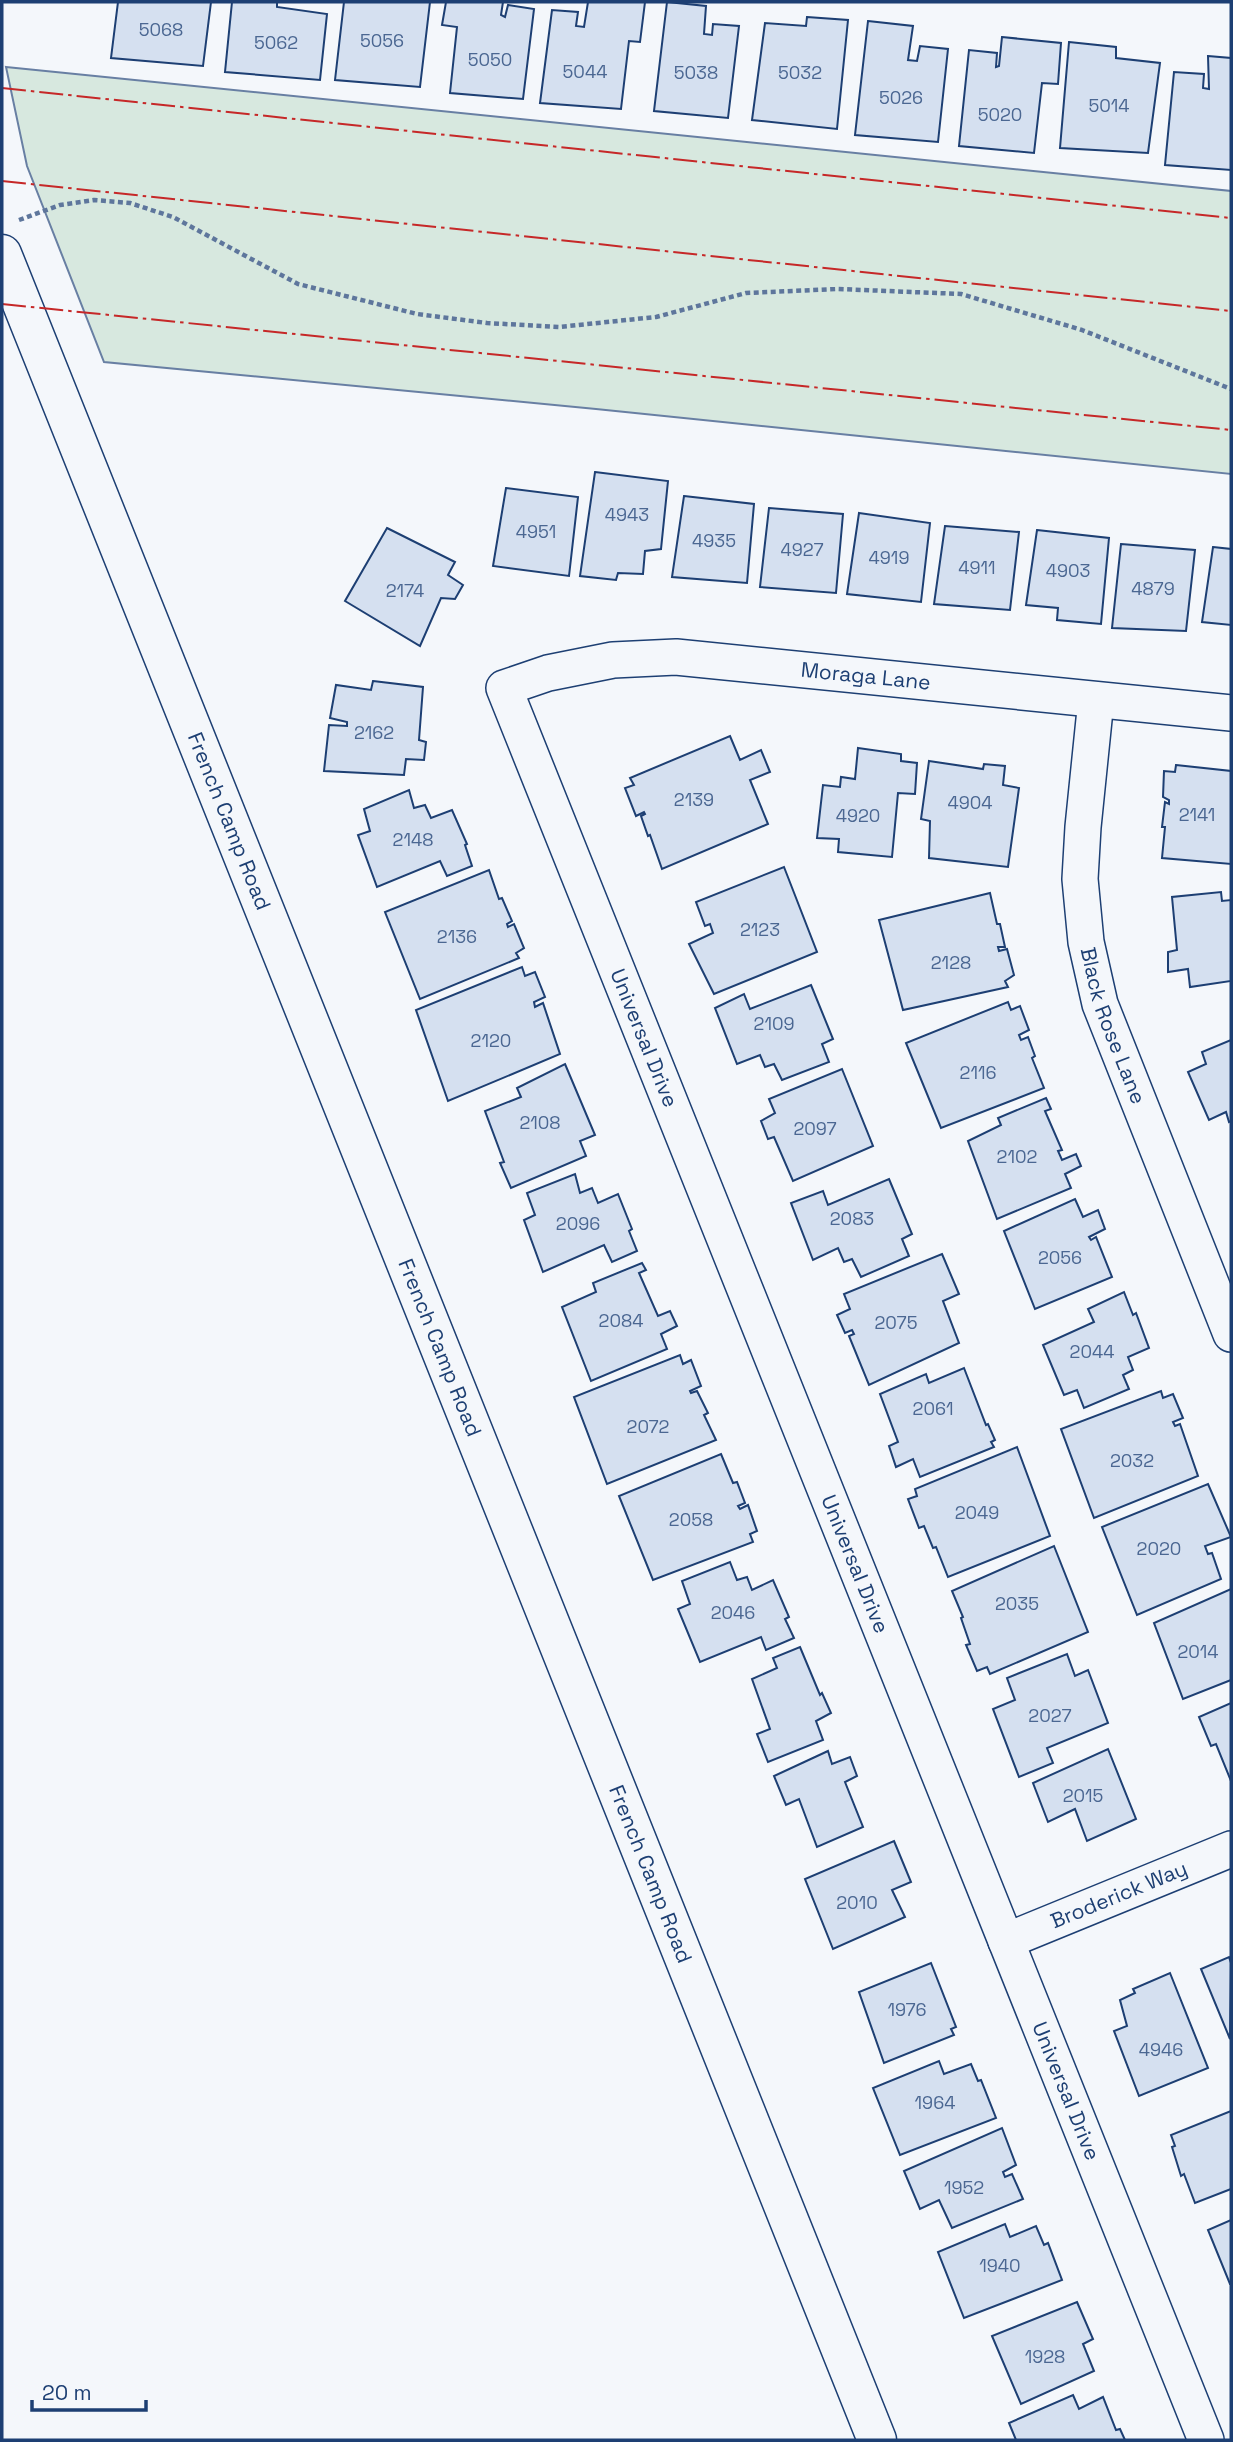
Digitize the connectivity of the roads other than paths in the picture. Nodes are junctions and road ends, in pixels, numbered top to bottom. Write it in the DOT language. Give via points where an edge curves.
graph roads {
  1 [pos="7,238"];
  2 [pos="504,688"];
  3 [pos="1096,700"];
  4 [pos="1231,713"];
  5 [pos="1219,1269"];
  6 [pos="1231,1334"];
  7 [pos="1231,1849"];
  8 [pos="1006,1941"];
  9 [pos="877,2440"];
  10 [pos="1206,2440"];
  1 -- 9 [label="street, French Camp Road"];
  2 -- 3 [label="street, Moraga Lane" via="548,673 613,660 676,657"];
  2 -- 8 [label="street, Universal Drive"];
  3 -- 4 [label="street, Moraga Lane"];
  3 -- 5 [label="street, Black Rose Lane" via="1080,879 1086,942 1100,1004"];
  5 -- 6 [label="street, Black Rose Lane"];
  7 -- 8 [label="street, Broderick Way"];
  8 -- 10 [label="street, Universal Drive"];
}
